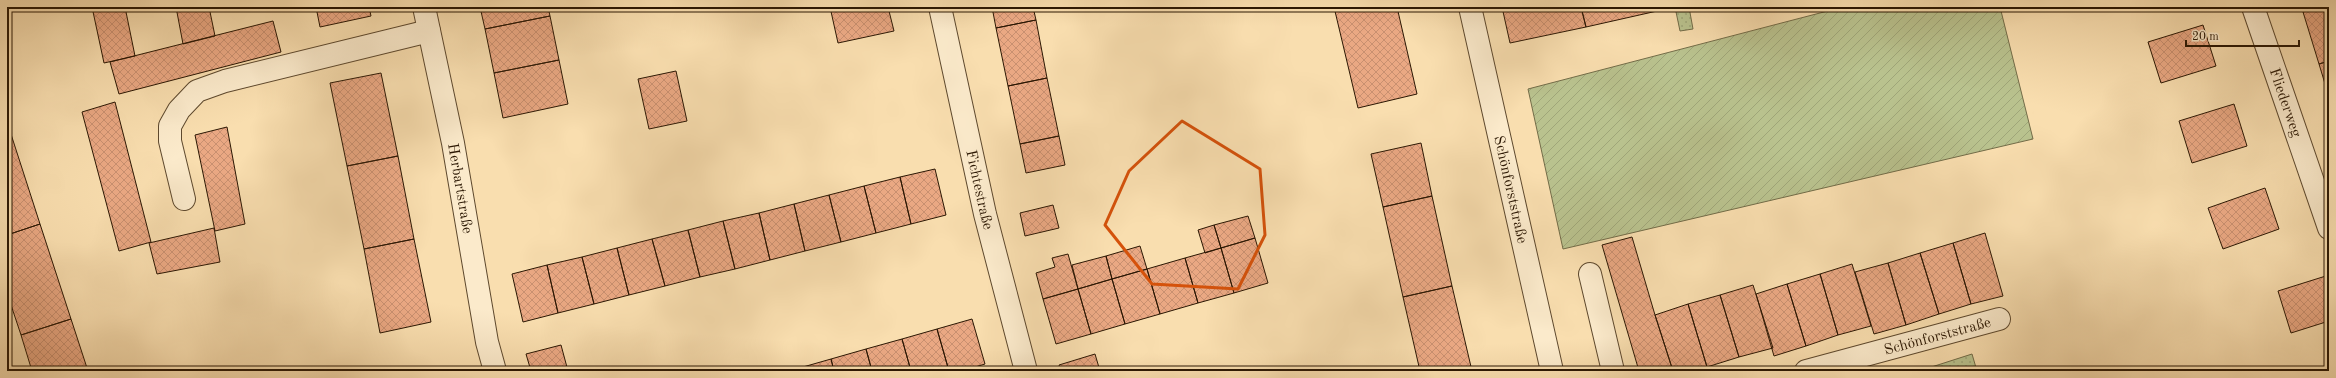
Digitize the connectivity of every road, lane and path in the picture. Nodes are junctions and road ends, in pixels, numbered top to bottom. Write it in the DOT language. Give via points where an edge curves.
graph roads {
  1 [pos="424,7"];
  2 [pos="940,7"];
  3 [pos="1470,7"];
  4 [pos="2254,7"];
  5 [pos="429,31"];
  6 [pos="2320,173"];
  7 [pos="184,199"];
  8 [pos="2329,228"];
  9 [pos="1590,274"];
  10 [pos="1999,319"];
  11 [pos="495,371"];
  12 [pos="1026,371"];
  13 [pos="1552,371"];
  14 [pos="1613,371"];
  15 [pos="1806,371"];
  1 -- 5 [label="street, Herbartstraße"];
  2 -- 12 [label="street, Fichtestraße" via="985,214"];
  3 -- 13 [label="street, Schönforststraße"];
  4 -- 6 [label="street, Fliederweg"];
  5 -- 7 [label="street" via="224,81 197,91 179,110 170,126 170,141"];
  5 -- 11 [label="street, Herbartstraße" via="453,143 487,342"];
  6 -- 8 [label="street, Fliederweg"];
  9 -- 14 [label="street"];
  10 -- 15 [label="street, Schönforststraße"];
}
